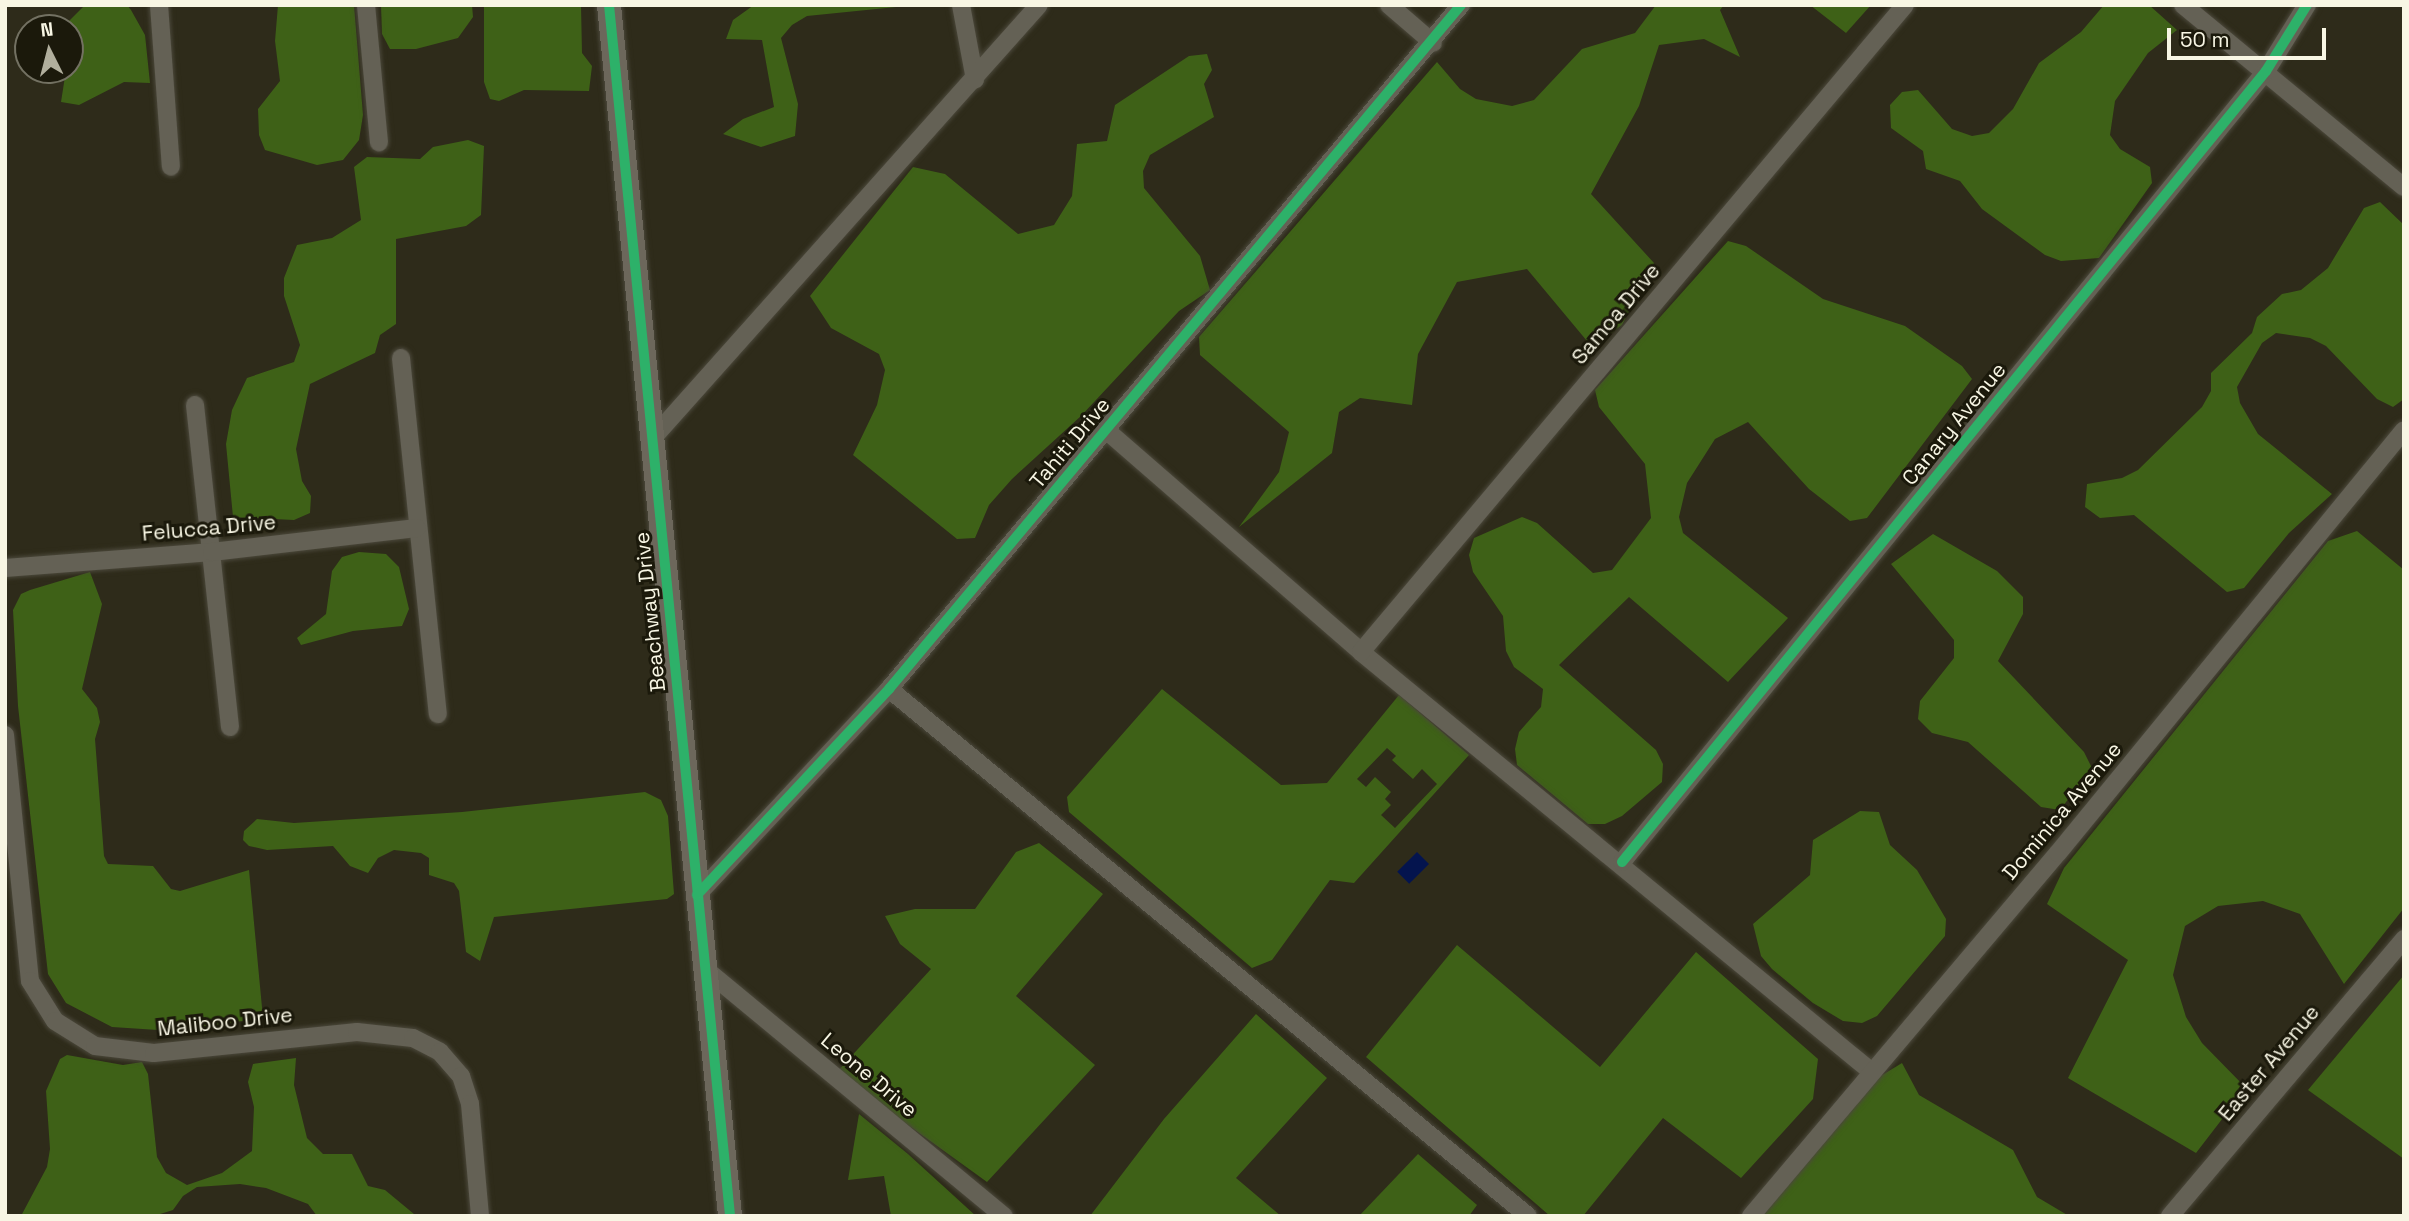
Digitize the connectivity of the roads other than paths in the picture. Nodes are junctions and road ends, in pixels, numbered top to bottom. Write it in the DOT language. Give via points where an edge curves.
graph roads {
  1 [pos="159,5"];
  2 [pos="366,5"];
  3 [pos="609,5"];
  4 [pos="961,5"];
  5 [pos="1039,5"];
  6 [pos="1389,5"];
  7 [pos="1461,5"];
  8 [pos="1905,5"];
  9 [pos="2183,5"];
  10 [pos="2307,5"];
  11 [pos="1433,43"];
  12 [pos="2266,71"];
  13 [pos="975,80"];
  14 [pos="379,142"];
  15 [pos="171,167"];
  16 [pos="2404,187"];
  17 [pos="401,358"];
  18 [pos="195,405"];
  19 [pos="1106,430"];
  20 [pos="2404,430"];
  21 [pos="652,439"];
  22 [pos="417,528"];
  23 [pos="212,552"];
  24 [pos="5,568"];
  25 [pos="1361,652"];
  26 [pos="889,689"];
  27 [pos="438,714"];
  28 [pos="230,727"];
  29 [pos="5,735"];
  30 [pos="1622,862"];
  31 [pos="697,895"];
  32 [pos="2404,939"];
  33 [pos="705,968"];
  34 [pos="1872,1072"];
  35 [pos="480,1216"];
  36 [pos="730,1216"];
  37 [pos="1004,1216"];
  38 [pos="1528,1216"];
  39 [pos="1751,1216"];
  40 [pos="2170,1216"];
  1 -- 15 [label="street"];
  2 -- 14 [label="street"];
  3 -- 21 [label="street, Beachway Drive"];
  4 -- 13 [label="street"];
  5 -- 13 [label="street"];
  6 -- 11 [label="street"];
  7 -- 11 [label="street, Tahiti Drive"];
  8 -- 25 [label="street, Samoa Drive"];
  9 -- 12 [label="street"];
  10 -- 12 [label="street, Canary Avenue"];
  11 -- 19 [label="street, Tahiti Drive"];
  12 -- 16 [label="street"];
  12 -- 30 [label="street, Canary Avenue"];
  13 -- 21 [label="street"];
  17 -- 22 [label="street"];
  18 -- 23 [label="street"];
  19 -- 25 [label="street"];
  19 -- 26 [label="street, Tahiti Drive"];
  20 -- 34 [label="street, Dominica Avenue"];
  21 -- 31 [label="street, Beachway Drive"];
  22 -- 23 [label="street, Felucca Drive"];
  22 -- 27 [label="street"];
  23 -- 24 [label="street, Felucca Drive"];
  23 -- 28 [label="street"];
  25 -- 30 [label="street"];
  26 -- 31 [label="street, Tahiti Drive"];
  26 -- 38 [label="street"];
  29 -- 35 [label="street, Maliboo Drive" via="30,981 55,1021 95,1046 154,1054 357,1032 413,1038 440,1052 461,1076 470,1104"];
  30 -- 34 [label="street"];
  31 -- 33 [label="street, Beachway Drive"];
  32 -- 40 [label="street, Easter Avenue"];
  33 -- 36 [label="street, Beachway Drive"];
  33 -- 37 [label="street, Leone Drive"];
  34 -- 39 [label="street, Dominica Avenue"];
}
